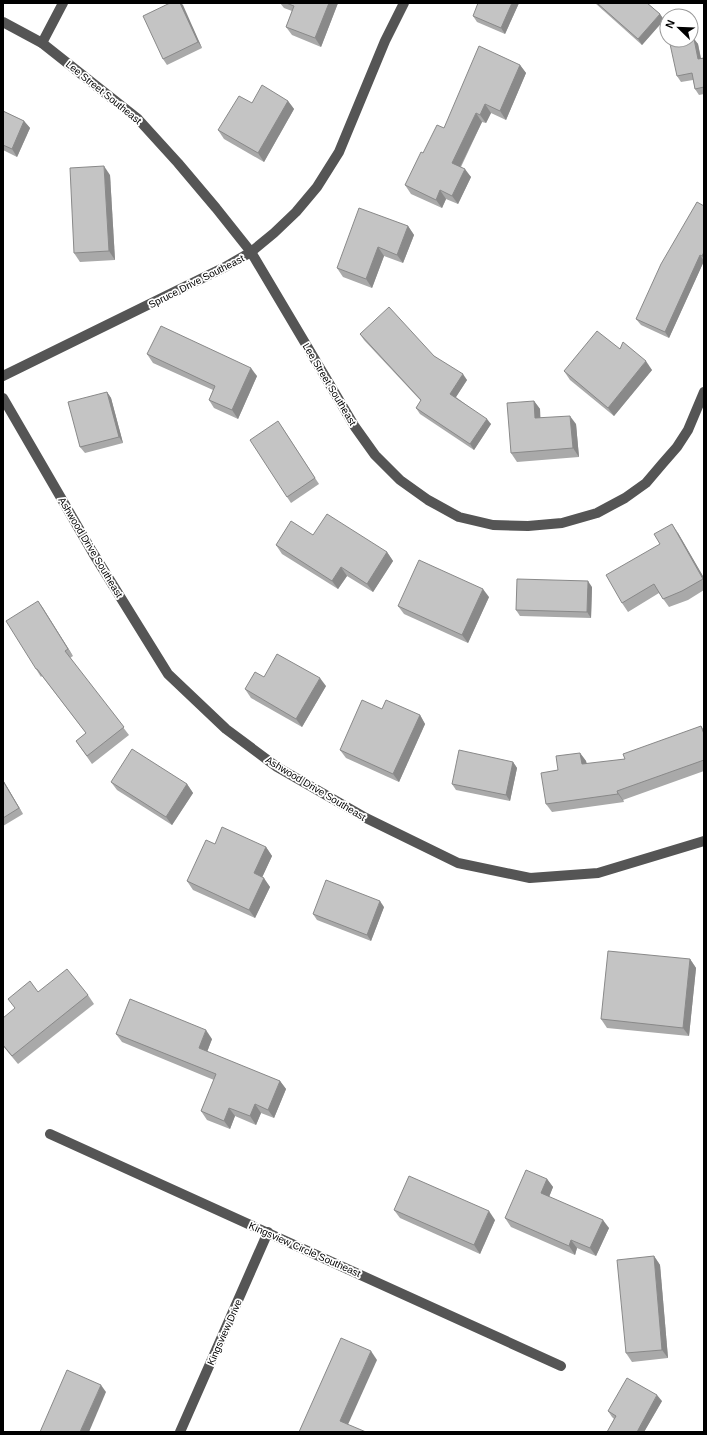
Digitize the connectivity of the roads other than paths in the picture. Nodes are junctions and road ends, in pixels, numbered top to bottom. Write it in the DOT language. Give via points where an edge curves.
graph roads {
  1 [pos="63,3"];
  2 [pos="404,3"];
  3 [pos="3,22"];
  4 [pos="42,43"];
  5 [pos="251,252"];
  6 [pos="3,376"];
  7 [pos="704,392"];
  8 [pos="3,398"];
  9 [pos="704,841"];
  10 [pos="50,1134"];
  11 [pos="268,1232"];
  12 [pos="561,1366"];
  13 [pos="180,1432"];
  1 -- 4 [label="street"];
  2 -- 5 [label="street, Spruce Drive Southeast" via="339,152 317,187 296,212"];
  3 -- 4 [label="street, Lee Street Southeast"];
  4 -- 5 [label="street, Lee Street Southeast" via="138,119"];
  5 -- 6 [label="street, Spruce Drive Southeast"];
  5 -- 7 [label="street, Lee Street Southeast" via="355,427 375,455 400,480 428,500 459,516 493,525 528,526 562,523 597,513 646,483 688,430"];
  8 -- 9 [label="street, Ashwood Drive Southeast" via="93,554 168,674 226,729 278,767 366,818 458,863 530,878 598,873"];
  10 -- 11 [label="street, Kingsview Circle Southeast"];
  11 -- 12 [label="street, Kingsview Circle Southeast"];
  11 -- 13 [label="street, Kingsview Drive"];
}
